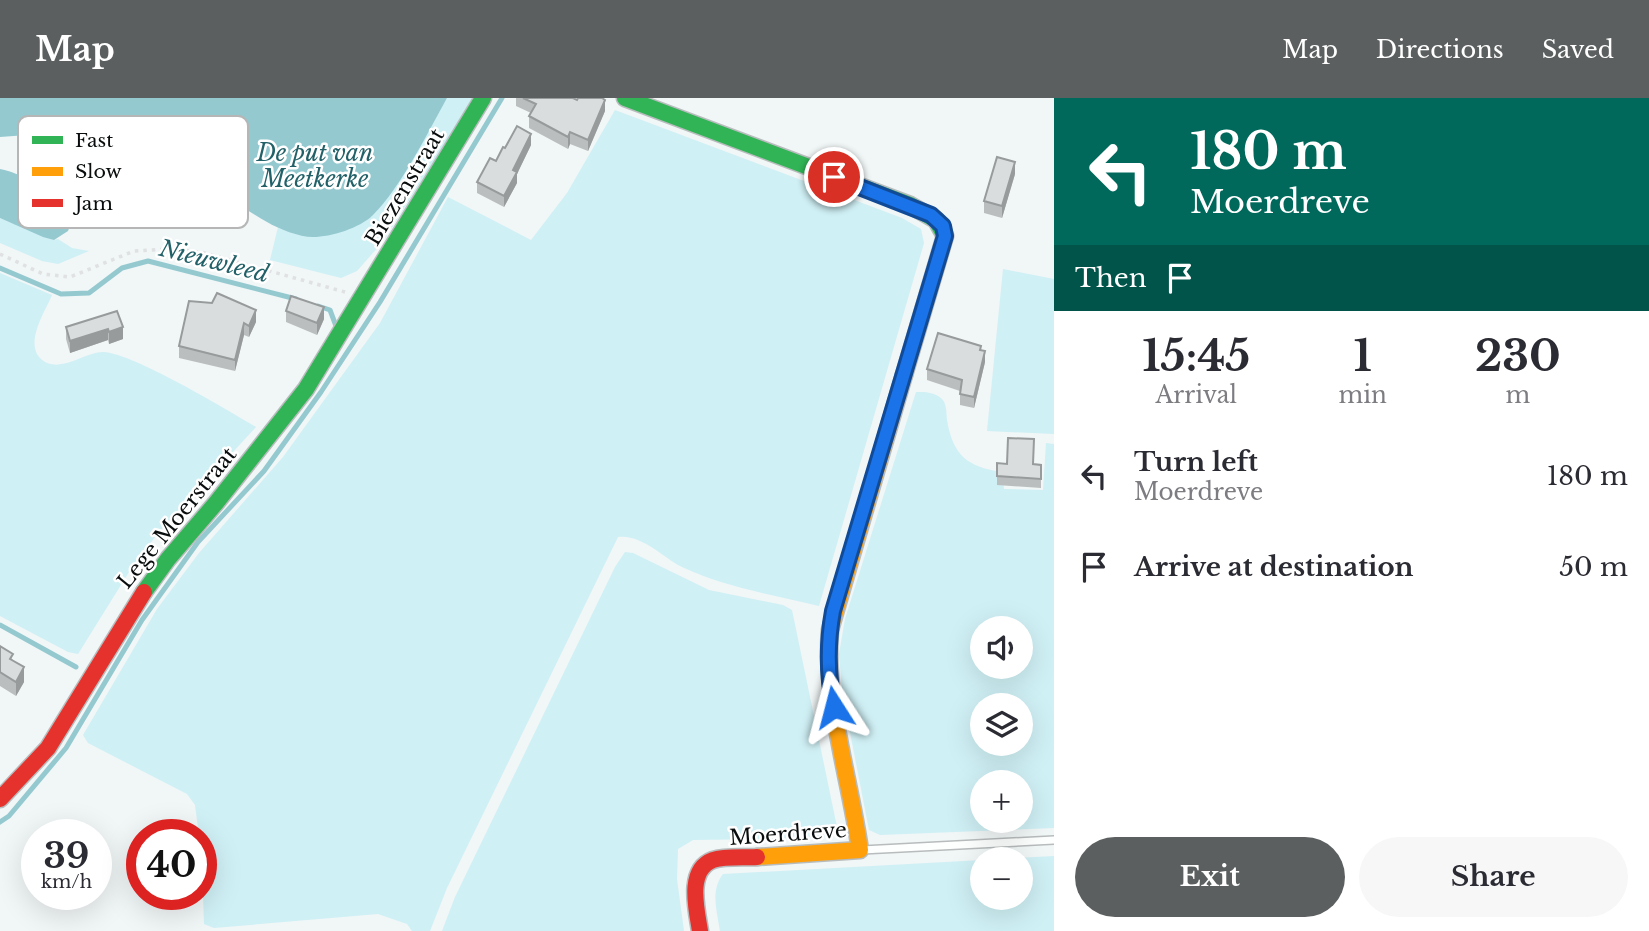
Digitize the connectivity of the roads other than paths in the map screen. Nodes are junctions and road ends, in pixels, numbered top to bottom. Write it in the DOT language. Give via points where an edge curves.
graph roads {
  1 [pos="483,98"];
  2 [pos="625,98"];
  3 [pos="363,297"];
  4 [pos="0,799"];
  5 [pos="1054,839"];
  6 [pos="860,850"];
  7 [pos="700,931"];
  1 -- 3 [label="street, Biezenstraat"];
  2 -- 6 [label="street, Moerdreve" via="910,205 943,226 942,247 833,611 827,652"];
  3 -- 4 [label="street, Lege Moerstraat" via="306,389 134,606 48,748"];
  5 -- 6 [label="lane, Moerdreve"];
  6 -- 7 [label="street, Moerdreve" via="713,860 703,865 695,877"];
}
